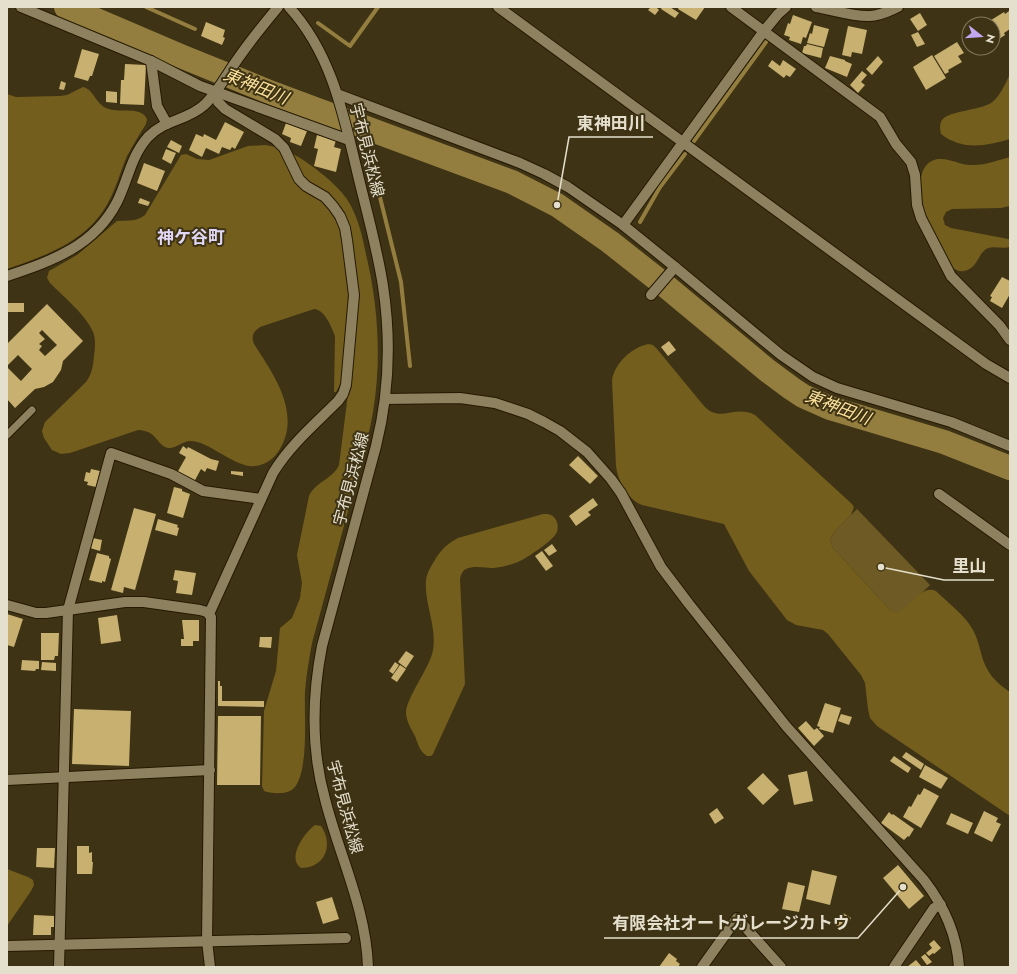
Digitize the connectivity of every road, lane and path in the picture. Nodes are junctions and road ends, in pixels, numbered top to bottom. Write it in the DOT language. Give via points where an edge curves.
graph roads {
  1 [pos="20,7"];
  2 [pos="278,7"];
  3 [pos="289,7"];
  4 [pos="498,7"];
  5 [pos="731,7"];
  6 [pos="786,7"];
  7 [pos="816,7"];
  8 [pos="898,7"];
  9 [pos="764,31"];
  10 [pos="151,61"];
  11 [pos="216,89"];
  12 [pos="338,97"];
  13 [pos="167,124"];
  14 [pos="349,138"];
  15 [pos="683,142"];
  16 [pos="623,225"];
  17 [pos="674,268"];
  18 [pos="7,276"];
  19 [pos="651,295"];
  20 [pos="1010,340"];
  21 [pos="1010,378"];
  22 [pos="385,399"];
  23 [pos="32,410"];
  24 [pos="7,435"];
  25 [pos="1010,446"];
  26 [pos="939,494"];
  27 [pos="261,499"];
  28 [pos="1010,545"];
  29 [pos="7,605"];
  30 [pos="68,610"];
  31 [pos="209,614"];
  32 [pos="210,770"];
  33 [pos="64,777"];
  34 [pos="7,780"];
  35 [pos="941,905"];
  36 [pos="346,938"];
  37 [pos="207,941"];
  38 [pos="60,944"];
  39 [pos="7,946"];
  40 [pos="59,967"];
  41 [pos="210,967"];
  42 [pos="368,967"];
  43 [pos="702,967"];
  44 [pos="781,967"];
  45 [pos="894,967"];
  46 [pos="960,967"];
  1 -- 10 [label="street"];
  2 -- 11 [label="street"];
  3 -- 12 [label="street, 宇布見浜松線" via="317,46 330,72"];
  4 -- 15 [label="street"];
  5 -- 9 [label="street"];
  6 -- 9 [label="street"];
  7 -- 8 [label="street" via="871,16"];
  9 -- 15 [label="street"];
  9 -- 20 [label="street" via="880,117 896,144 911,162 921,218 951,276 1000,326"];
  10 -- 11 [label="street" via="200,86"];
  10 -- 13 [label="street" via="157,106"];
  11 -- 13 [label="street" via="195,112"];
  11 -- 14 [label="street"];
  11 -- 27 [label="street" via="218,102 225,109 275,139 284,148 299,179 324,197 340,216 345,228 354,295 343,394 282,458"];
  12 -- 14 [label="street, 宇布見浜松線"];
  12 -- 16 [label="street" via="532,168 573,190"];
  13 -- 18 [label="street" via="141,146 117,202 98,228 74,249 60,257"];
  14 -- 22 [label="street, 宇布見浜松線" via="383,286 387,352"];
  15 -- 16 [label="street"];
  15 -- 21 [label="street" via="986,364"];
  16 -- 17 [label="street"];
  17 -- 19 [label="street"];
  17 -- 25 [label="street" via="781,355 813,377 837,388 951,422"];
  22 -- 35 [label="street" via="460,398 495,403 544,422 587,452 621,493 668,576 781,719 924,880"];
  22 -- 42 [label="street, 宇布見浜松線" via="376,446 322,646 316,676 314,707 321,784 360,911"];
  23 -- 24 [label="lane"];
  26 -- 28 [label="street"];
  27 -- 30 [label="street" via="203,491 171,474 111,453"];
  27 -- 31 [label="street"];
  29 -- 30 [label="street" via="46,613"];
  30 -- 31 [label="street" via="144,602 200,610"];
  30 -- 33 [label="street"];
  31 -- 32 [label="street" via="212,624"];
  32 -- 33 [label="street"];
  32 -- 37 [label="street"];
  33 -- 34 [label="street"];
  33 -- 38 [label="street"];
  35 -- 45 [label="street" via="934,908"];
  35 -- 46 [label="street" via="954,938"];
  36 -- 37 [label="street"];
  37 -- 38 [label="street"];
  37 -- 41 [label="street"];
  38 -- 39 [label="street"];
  38 -- 40 [label="street"];
  43 -- 44 [label="street" via="737,918"];
}
